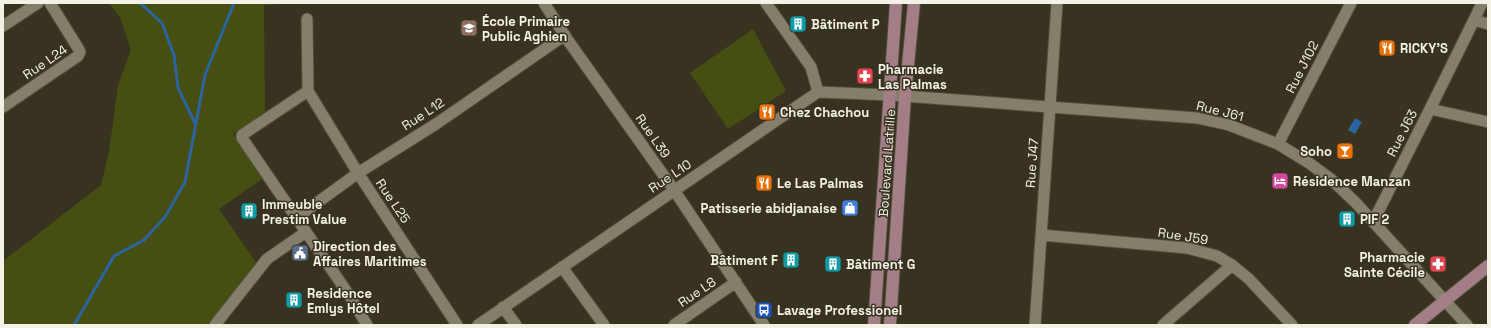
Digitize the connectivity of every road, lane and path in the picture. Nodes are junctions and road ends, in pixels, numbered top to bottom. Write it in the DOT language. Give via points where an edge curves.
graph roads {
  1 [pos="38,3"];
  2 [pos="50,3"];
  3 [pos="544,3"];
  4 [pos="766,3"];
  5 [pos="896,3"];
  6 [pos="914,3"];
  7 [pos="1057,3"];
  8 [pos="1351,3"];
  9 [pos="1482,3"];
  10 [pos="307,19"];
  11 [pos="1474,20"];
  12 [pos="1488,24"];
  13 [pos="3,26"];
  14 [pos="565,35"];
  15 [pos="308,91"];
  16 [pos="818,92"];
  17 [pos="890,95"];
  18 [pos="905,96"];
  19 [pos="3,107"];
  20 [pos="1049,107"];
  21 [pos="1430,109"];
  22 [pos="1488,122"];
  23 [pos="1278,144"];
  24 [pos="358,173"];
  25 [pos="674,190"];
  26 [pos="296,218"];
  27 [pos="1373,222"];
  28 [pos="306,232"];
  29 [pos="1041,235"];
  30 [pos="1232,265"];
  31 [pos="1488,266"];
  32 [pos="562,267"];
  33 [pos="736,282"];
  34 [pos="1445,300"];
  35 [pos="503,307"];
  36 [pos="215,325"];
  37 [pos="367,325"];
  38 [pos="457,325"];
  39 [pos="478,325"];
  40 [pos="516,325"];
  41 [pos="604,325"];
  42 [pos="674,325"];
  43 [pos="764,325"];
  44 [pos="874,325"];
  45 [pos="890,325"];
  46 [pos="1035,325"];
  47 [pos="1163,325"];
  48 [pos="1292,325"];
  49 [pos="1415,325"];
  50 [pos="1467,325"];
  1 -- 13 [label="street"];
  2 -- 19 [label="street, Rue L24" via="80,52 78,56"];
  3 -- 14 [label="street, Rue L39"];
  4 -- 16 [label="street" via="812,67"];
  5 -- 17 [label="main road, Boulevard Latrille"];
  6 -- 18 [label="main road, Boulevard Latrille"];
  7 -- 20 [label="street, Rue J47"];
  8 -- 23 [label="street, Rue J102"];
  9 -- 11 [label="street"];
  10 -- 15 [label="street"];
  11 -- 12 [label="street"];
  11 -- 21 [label="street"];
  14 -- 24 [label="street, Rue L12" via="436,124"];
  14 -- 25 [label="street, Rue L39"];
  15 -- 24 [label="street, Rue L25"];
  15 -- 26 [label="street" via="242,136"];
  16 -- 17 [label="street"];
  16 -- 25 [label="street, Rue L10"];
  17 -- 18 [label="street, Rue J61"];
  17 -- 44 [label="main road, Boulevard Latrille"];
  18 -- 20 [label="street, Rue J61"];
  18 -- 45 [label="main road, Boulevard Latrille"];
  20 -- 23 [label="street, Rue J61" via="1197,118 1229,125"];
  20 -- 29 [label="street, Rue J47"];
  21 -- 22 [label="street, Rue J63"];
  21 -- 27 [label="street, Rue J63"];
  23 -- 27 [label="street, Rue J61" via="1332,180"];
  24 -- 26 [label="street, Rue L12"];
  24 -- 38 [label="street, Rue L25"];
  25 -- 32 [label="street, Rue L10"];
  25 -- 33 [label="street, Rue L39"];
  26 -- 28 [label="street"];
  27 -- 34 [label="street, Rue J61"];
  28 -- 36 [label="street" via="267,258"];
  28 -- 37 [label="street"];
  29 -- 30 [label="street, Rue J59" via="1187,248 1217,256"];
  29 -- 46 [label="street, Rue J47"];
  30 -- 47 [label="street"];
  30 -- 48 [label="street, Rue J59" via="1249,279"];
  31 -- 34 [label="main road"];
  32 -- 35 [label="street, Rue L10"];
  32 -- 41 [label="street"];
  33 -- 42 [label="street, Rue L8"];
  33 -- 43 [label="street, Rue L39"];
  34 -- 49 [label="main road"];
  34 -- 50 [label="street, Rue J61"];
  35 -- 39 [label="street, Rue L10"];
  35 -- 40 [label="street"];
}
